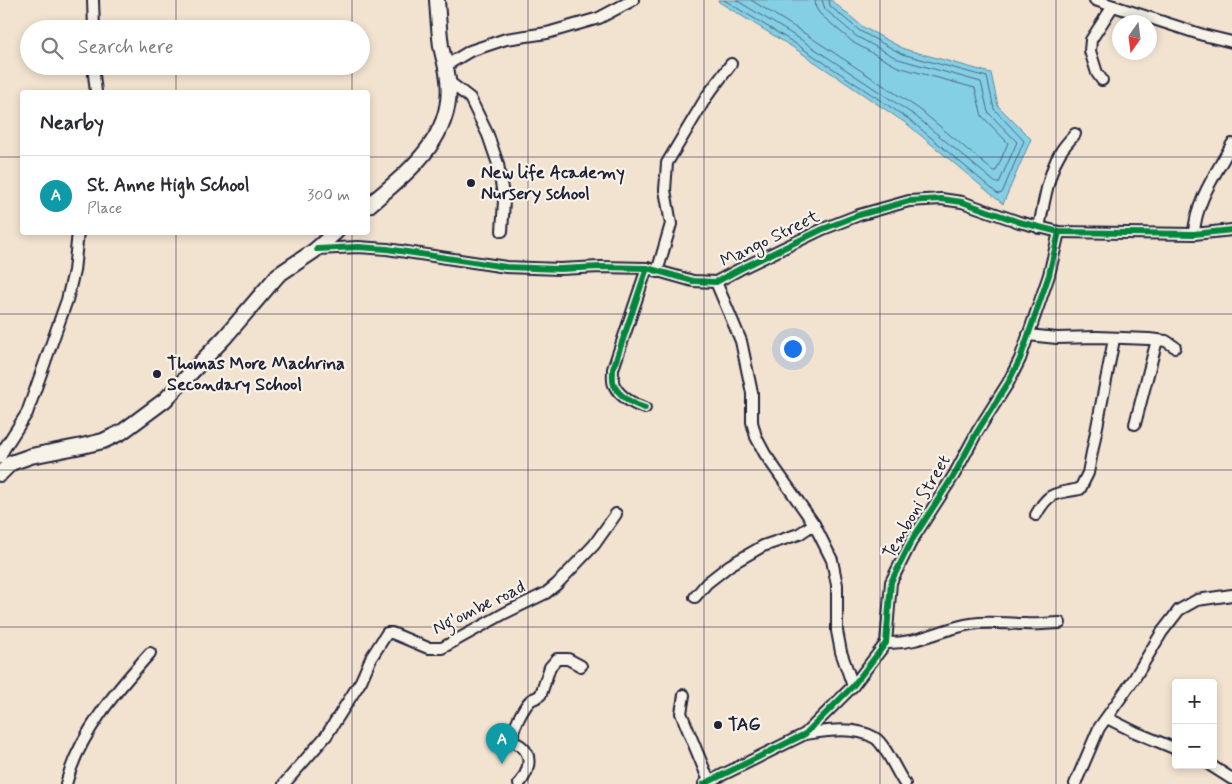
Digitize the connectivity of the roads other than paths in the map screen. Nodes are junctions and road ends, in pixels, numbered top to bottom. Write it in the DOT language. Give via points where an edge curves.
graph roads {
  1 [pos="93,0"];
  2 [pos="437,0"];
  3 [pos="633,0"];
  4 [pos="1095,0"];
  5 [pos="1113,6"];
  6 [pos="94,20"];
  7 [pos="1232,42"];
  8 [pos="730,64"];
  9 [pos="445,66"];
  10 [pos="94,75"];
  11 [pos="1102,80"];
  12 [pos="448,81"];
  13 [pos="96,90"];
  14 [pos="1075,134"];
  15 [pos="1232,144"];
  16 [pos="370,204"];
  17 [pos="1039,228"];
  18 [pos="1232,230"];
  19 [pos="502,231"];
  20 [pos="1059,232"];
  21 [pos="1194,234"];
  22 [pos="78,235"];
  23 [pos="333,235"];
  24 [pos="317,249"];
  25 [pos="652,270"];
  26 [pos="716,282"];
  27 [pos="1028,336"];
  28 [pos="1114,339"];
  29 [pos="1157,340"];
  30 [pos="1175,347"];
  31 [pos="645,408"];
  32 [pos="1135,424"];
  33 [pos="0,458"];
  34 [pos="0,474"];
  35 [pos="616,514"];
  36 [pos="1036,515"];
  37 [pos="814,524"];
  38 [pos="1232,595"];
  39 [pos="695,597"];
  40 [pos="1060,623"];
  41 [pos="886,643"];
  42 [pos="150,653"];
  43 [pos="581,666"];
  44 [pos="853,686"];
  45 [pos="684,696"];
  46 [pos="1106,718"];
  47 [pos="805,734"];
  48 [pos="1172,747"];
  49 [pos="1216,769"];
  50 [pos="1232,779"];
  51 [pos="706,783"];
  52 [pos="66,784"];
  53 [pos="284,784"];
  54 [pos="519,784"];
  55 [pos="905,784"];
  56 [pos="1075,784"];
  1 -- 6 [label="street"];
  2 -- 9 [label="street"];
  3 -- 9 [label="street" via="599,18 547,33 506,39 470,51"];
  4 -- 5 [label="street"];
  5 -- 7 [label="street"];
  5 -- 11 [label="street" via="1091,40 1090,50"];
  8 -- 25 [label="street" via="707,96 668,163 665,190 671,224"];
  9 -- 12 [label="street"];
  10 -- 13 [label="street"];
  12 -- 16 [label="street" via="447,110 439,133 428,149"];
  12 -- 19 [label="street" via="470,98 488,134 498,164 504,201"];
  14 -- 17 [label="street" via="1054,166"];
  15 -- 21 [label="street" via="1194,220"];
  17 -- 20 [label="street, Mango Street"];
  17 -- 26 [label="street, Mango Street" via="962,202 941,199 909,201 823,228"];
  18 -- 21 [label="street, Mango Street"];
  20 -- 21 [label="street, Mango Street"];
  20 -- 27 [label="street, Temboni Street" via="1049,275"];
  22 -- 33 [label="street" via="67,300 27,413"];
  23 -- 24 [label="street"];
  24 -- 25 [label="street, Mango Street" via="387,249 506,267"];
  24 -- 34 [label="street" via="278,275 165,400 122,432 103,441 31,456 11,463"];
  25 -- 26 [label="street, Mango Street" via="694,281"];
  25 -- 31 [label="street" via="613,368 613,383 617,390 637,406"];
  26 -- 37 [label="street" via="741,341 752,392 752,422 756,437"];
  27 -- 28 [label="street"];
  27 -- 41 [label="street, Temboni Street" via="1008,383 901,560 891,582"];
  28 -- 29 [label="street"];
  28 -- 36 [label="street" via="1088,473 1080,489 1050,495"];
  29 -- 30 [label="street"];
  29 -- 32 [label="street"];
  35 -- 53 [label="street, Ng'ombe road" via="594,545 546,594 442,648 428,648 387,633 326,736"];
  37 -- 39 [label="street" via="799,534 763,546 730,565"];
  37 -- 44 [label="street" via="832,560 837,585 836,631"];
  38 -- 46 [label="street" via="1198,600 1179,610"];
  40 -- 41 [label="street" via="974,624 954,627 930,637"];
  41 -- 44 [label="street"];
  42 -- 52 [label="street" via="83,739"];
  43 -- 54 [label="street" via="568,659 553,662 541,694 530,700 515,726 512,738 526,752 528,761 525,777"];
  44 -- 47 [label="street"];
  45 -- 51 [label="street" via="681,713"];
  46 -- 48 [label="street"];
  46 -- 56 [label="street"];
  47 -- 51 [label="street"];
  47 -- 55 [label="street" via="857,732 876,738"];
  49 -- 50 [label="street"];
}
